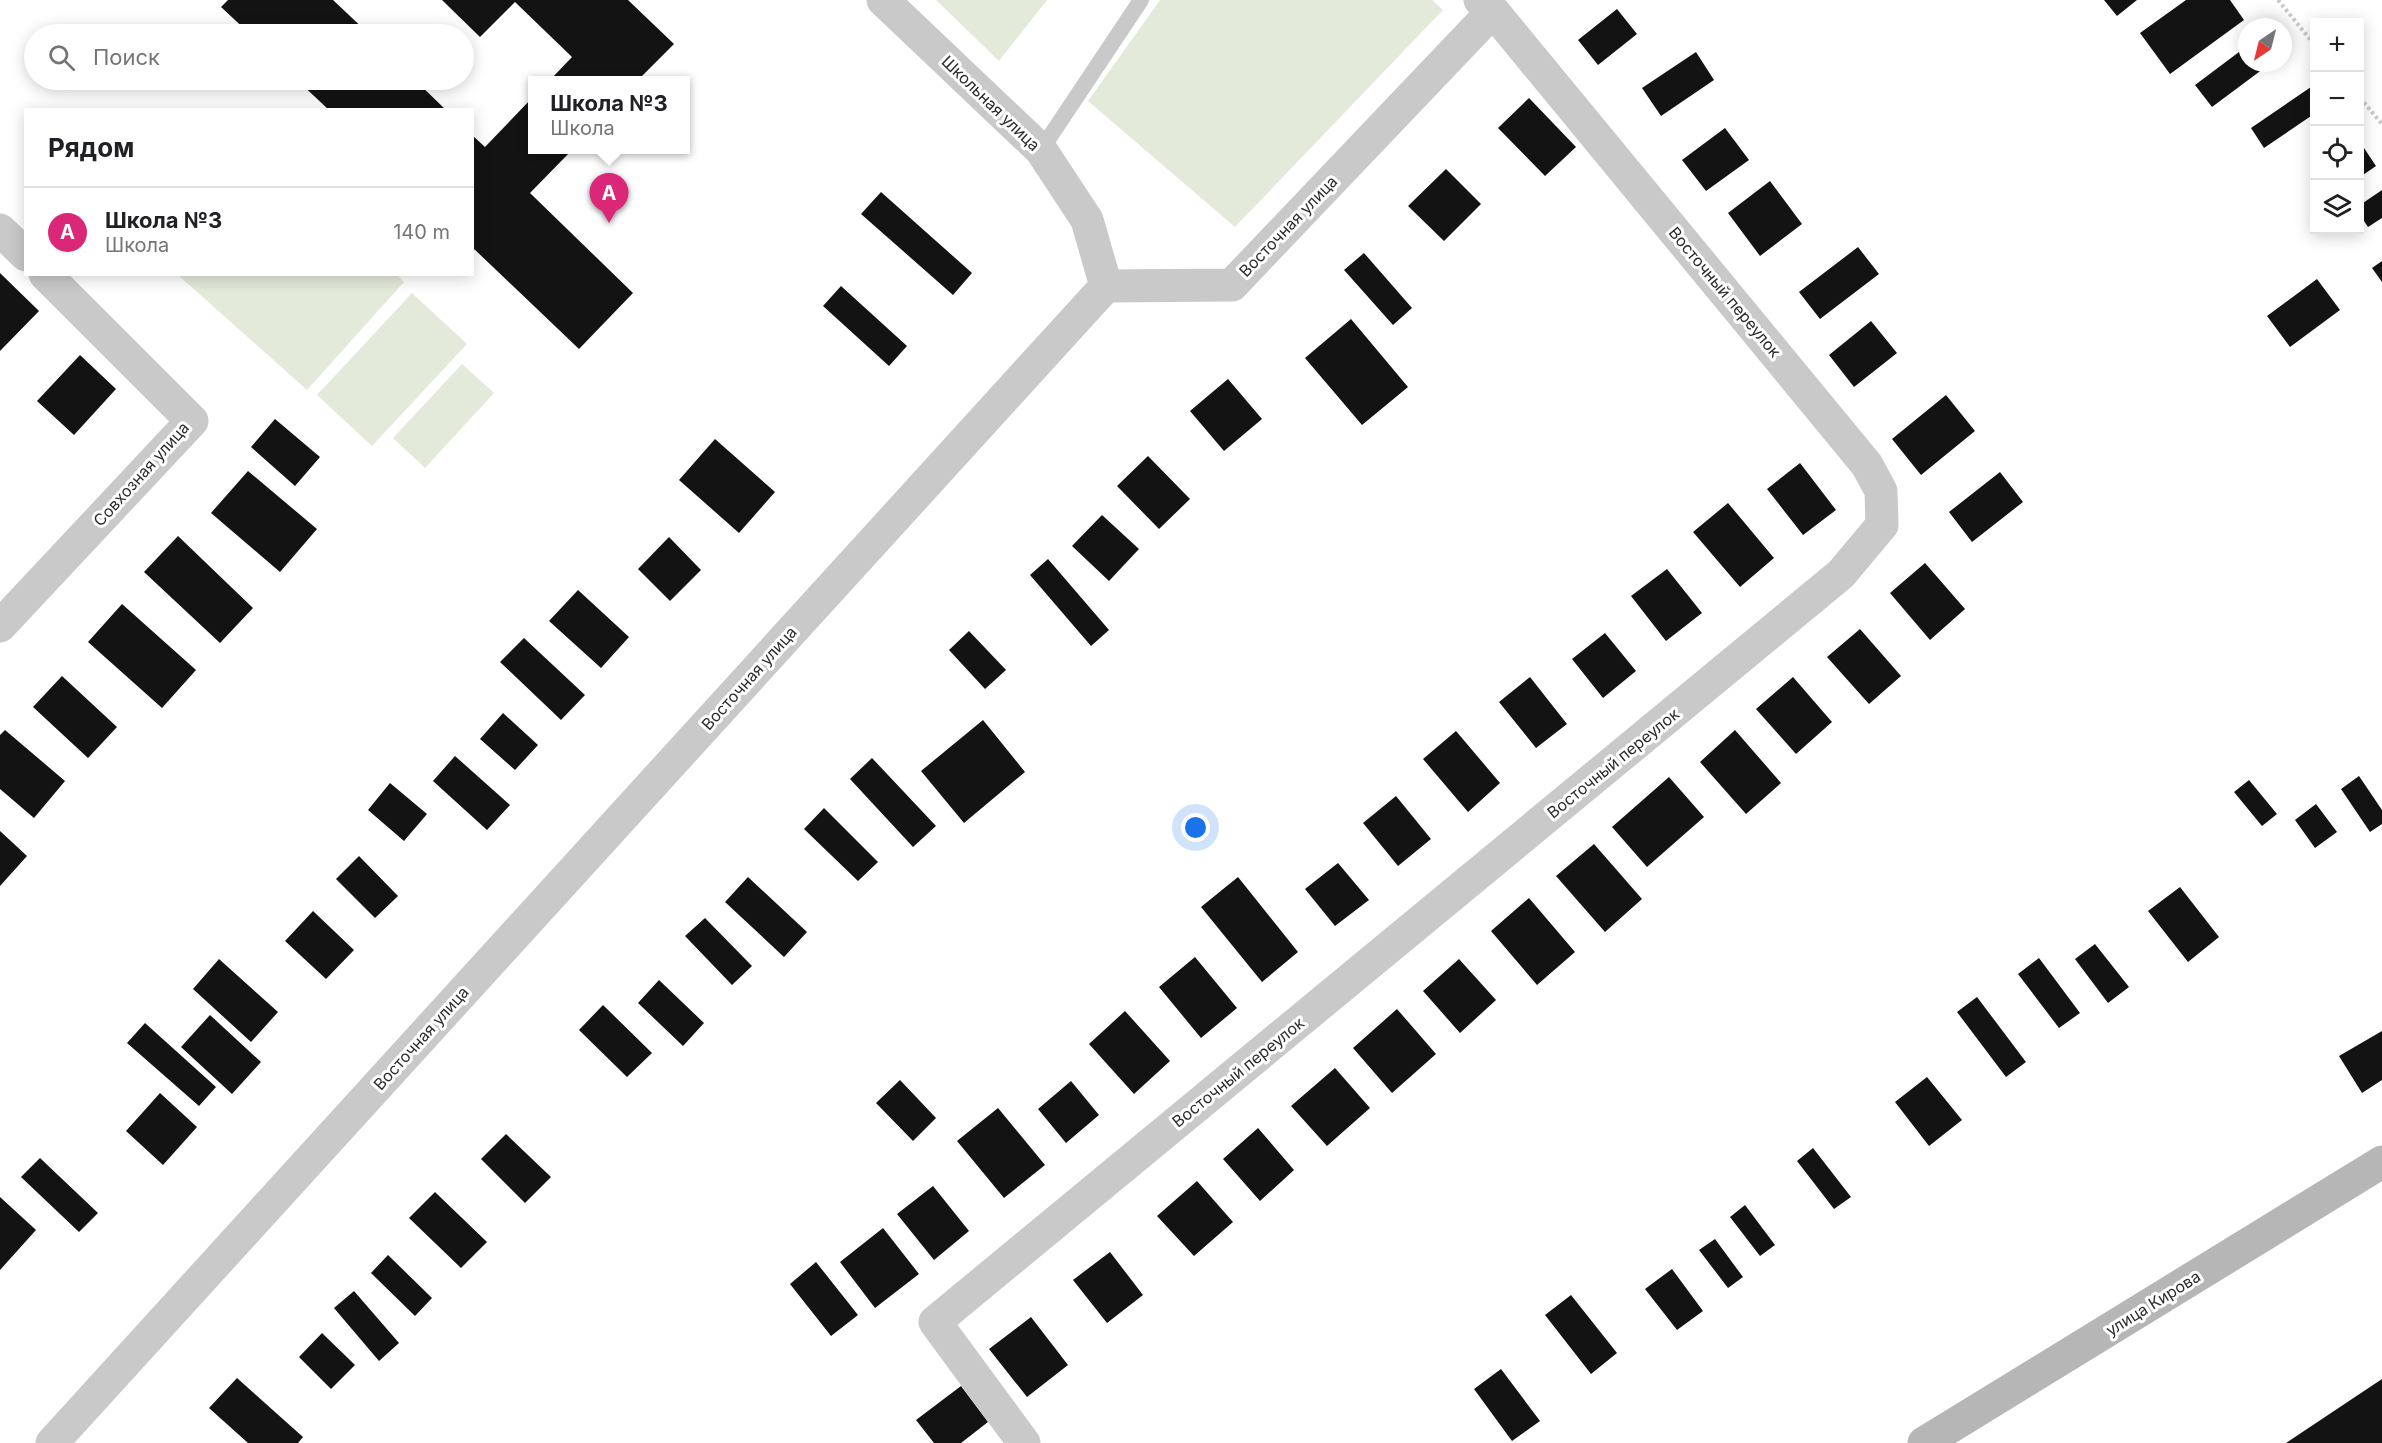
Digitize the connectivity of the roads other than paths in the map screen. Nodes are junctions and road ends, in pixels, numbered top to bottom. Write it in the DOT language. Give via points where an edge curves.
graph roads {
  1 [pos="882,0"];
  2 [pos="1141,0"];
  3 [pos="1487,6"];
  4 [pos="1041,150"];
  5 [pos="0,230"];
  6 [pos="24,253"];
  7 [pos="47,276"];
  8 [pos="1106,286"];
  9 [pos="0,626"];
  10 [pos="2382,1162"];
  11 [pos="52,1443"];
  12 [pos="1024,1443"];
  13 [pos="1924,1443"];
  1 -- 4 [label="street, Школьная улица"];
  2 -- 4 [label="lane"];
  3 -- 8 [label="street, Восточная улица" via="1233,285"];
  3 -- 12 [label="street, Восточный переулок" via="1867,465 1881,491 1882,525 1841,574 935,1322"];
  4 -- 8 [label="street, Школьная улица" via="1087,220"];
  5 -- 6 [label="street"];
  7 -- 9 [label="street, Совхозная улица" via="192,421"];
  8 -- 11 [label="street, Восточная улица"];
  10 -- 13 [label="main road, улица Кирова"];
}
